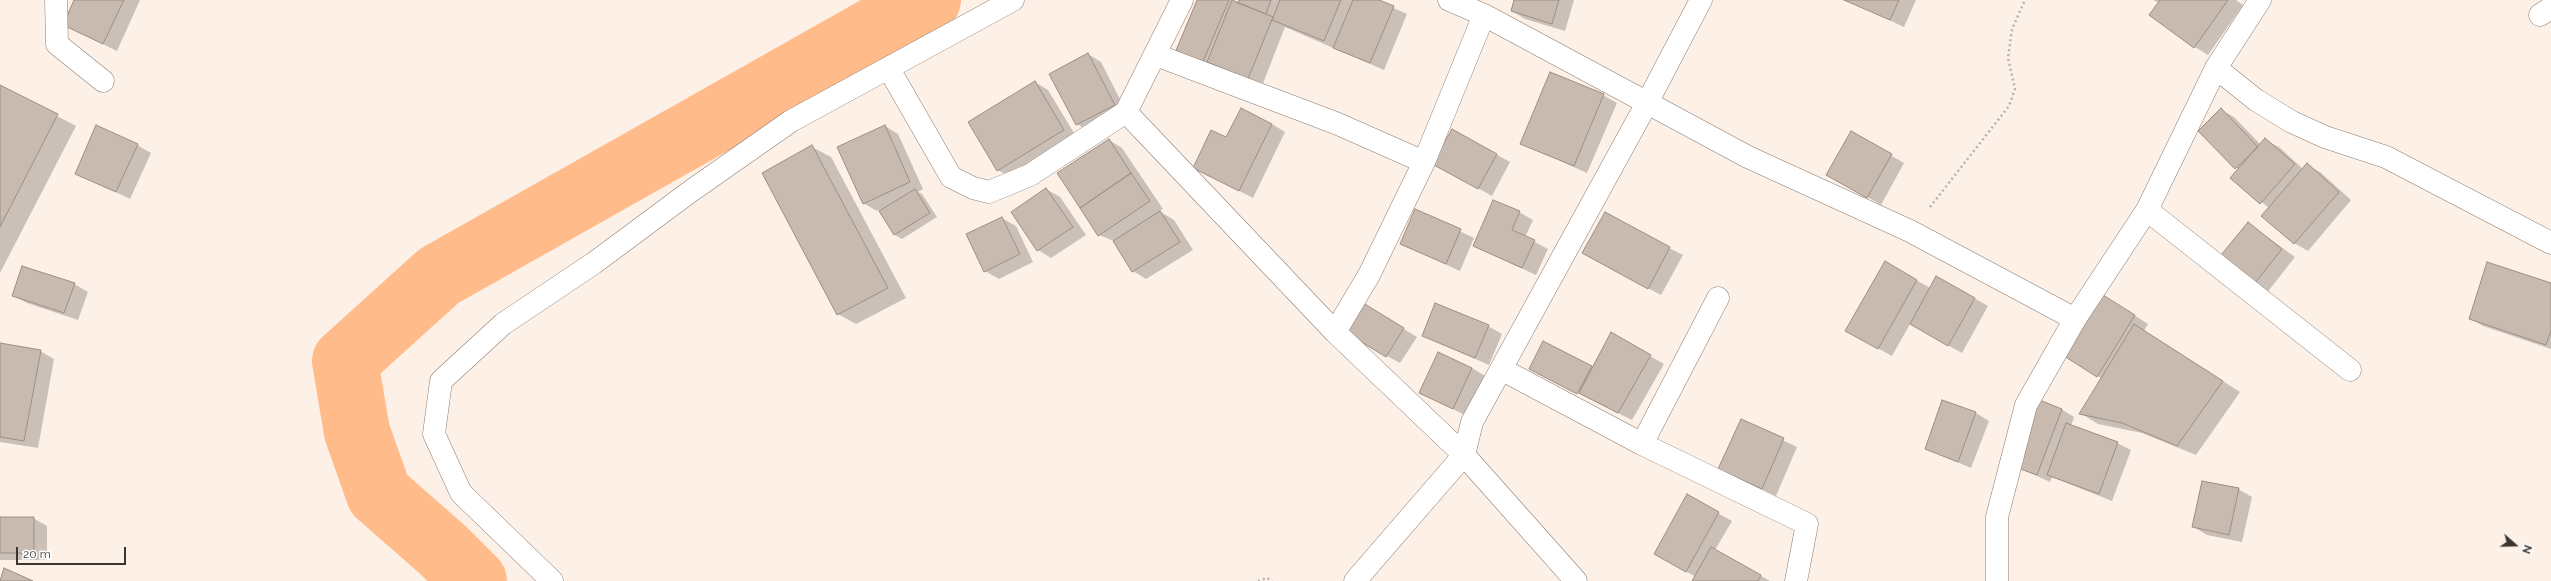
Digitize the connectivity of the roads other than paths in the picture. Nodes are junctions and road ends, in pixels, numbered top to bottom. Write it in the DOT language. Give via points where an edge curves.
graph roads {
  1 [pos="56,0"];
  2 [pos="1013,0"];
  3 [pos="1182,0"];
  4 [pos="1449,0"];
  5 [pos="1700,0"];
  6 [pos="2260,0"];
  7 [pos="1484,15"];
  8 [pos="1156,55"];
  9 [pos="2216,68"];
  10 [pos="889,69"];
  11 [pos="103,81"];
  12 [pos="1647,103"];
  13 [pos="1126,112"];
  14 [pos="1424,162"];
  15 [pos="2147,210"];
  16 [pos="2551,243"];
  17 [pos="1718,298"];
  18 [pos="2075,319"];
  19 [pos="1335,332"];
  20 [pos="1501,369"];
  21 [pos="2350,370"];
  22 [pos="1642,444"];
  23 [pos="1464,456"];
  24 [pos="552,581"];
  25 [pos="1355,581"];
  26 [pos="1576,581"];
  27 [pos="1796,581"];
  28 [pos="1997,581"];
  1 -- 11 [label="street" via="57,44"];
  2 -- 10 [label="street"];
  3 -- 8 [label="street"];
  4 -- 7 [label="street"];
  5 -- 12 [label="street"];
  6 -- 9 [label="street"];
  7 -- 12 [label="street"];
  7 -- 14 [label="street"];
  8 -- 13 [label="street"];
  8 -- 14 [label="street" via="1338,124"];
  9 -- 15 [label="street"];
  9 -- 16 [label="street" via="2256,100 2292,122 2325,137 2386,157"];
  10 -- 13 [label="street" via="951,177 973,188 989,192 1030,175"];
  10 -- 24 [label="street" via="792,121 703,182 594,263 503,324 442,381 434,434 461,493"];
  12 -- 18 [label="street" via="1748,157 1910,231"];
  12 -- 20 [label="street"];
  13 -- 19 [label="street"];
  14 -- 19 [label="street" via="1368,275"];
  15 -- 18 [label="street"];
  15 -- 21 [label="street"];
  17 -- 22 [label="street"];
  18 -- 28 [label="street" via="2026,405 1997,517"];
  19 -- 23 [label="street"];
  20 -- 22 [label="street"];
  20 -- 23 [label="street" via="1472,422"];
  22 -- 27 [label="street" via="1808,524"];
  23 -- 25 [label="street"];
  23 -- 26 [label="street"];
}
